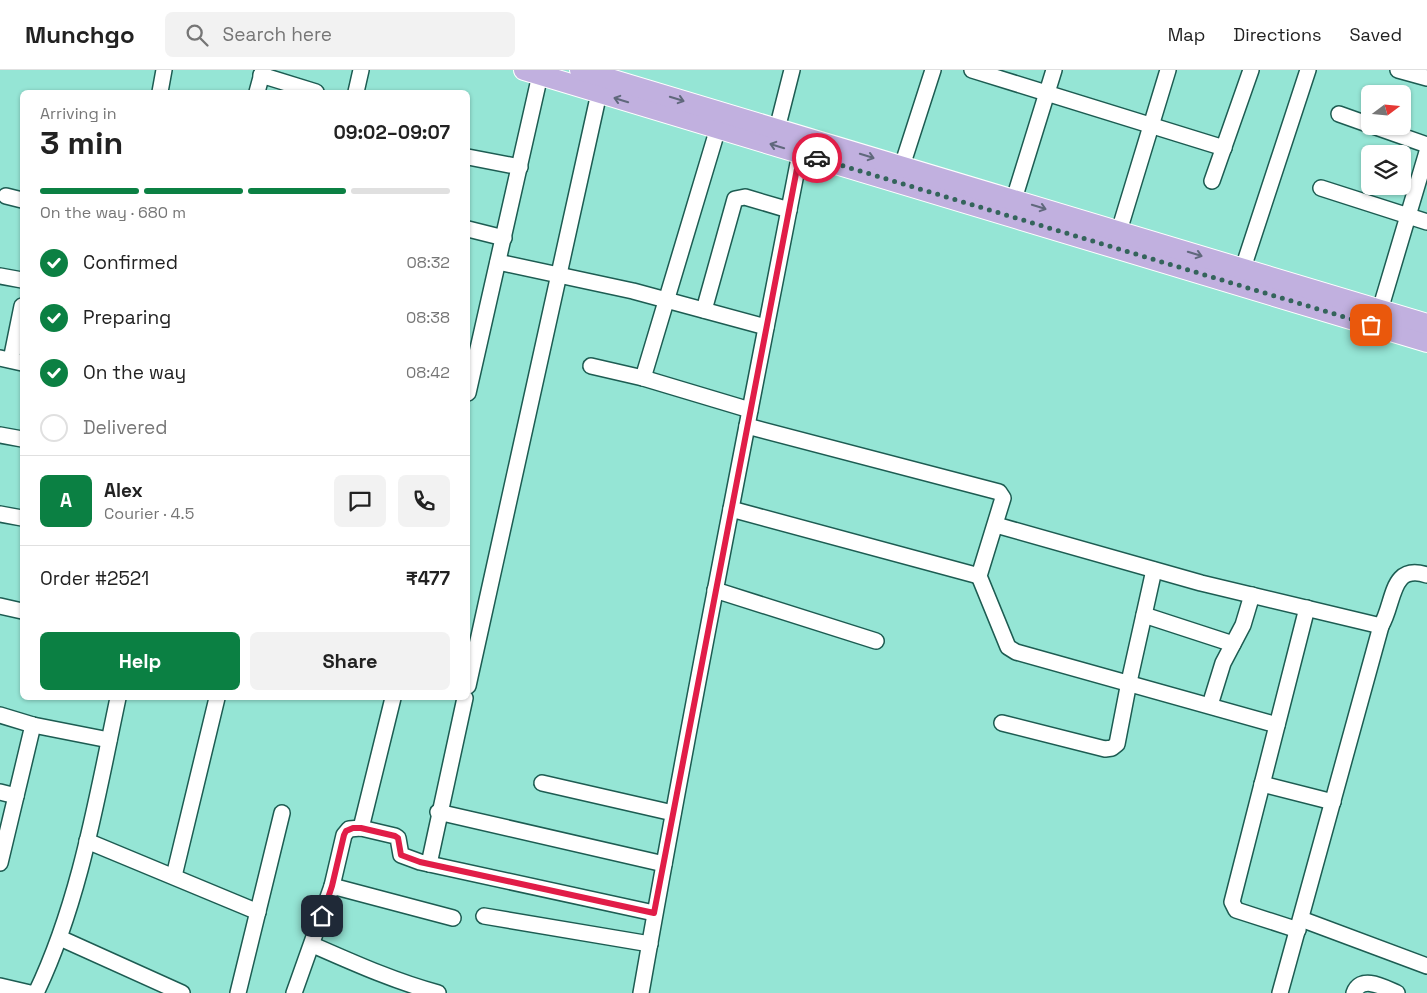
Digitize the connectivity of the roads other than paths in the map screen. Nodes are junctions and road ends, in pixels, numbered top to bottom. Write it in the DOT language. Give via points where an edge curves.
graph roads {
  1 [pos="164,70"];
  2 [pos="361,70"];
  3 [pos="580,70"];
  4 [pos="792,70"];
  5 [pos="933,70"];
  6 [pos="972,70"];
  7 [pos="1054,70"];
  8 [pos="1168,70"];
  9 [pos="1251,70"];
  10 [pos="1308,70"];
  11 [pos="1398,70"];
  12 [pos="262,72"];
  13 [pos="532,72"];
  14 [pos="1427,78"];
  15 [pos="160,90"];
  16 [pos="258,90"];
  17 [pos="311,90"];
  18 [pos="356,90"];
  19 [pos="599,93"];
  20 [pos="1046,93"];
  21 [pos="1339,114"];
  22 [pos="1361,122"];
  23 [pos="1151,126"];
  24 [pos="718,128"];
  25 [pos="777,129"];
  26 [pos="1398,135"];
  27 [pos="802,145"];
  28 [pos="1427,145"];
  29 [pos="1224,148"];
  30 [pos="1427,152"];
  31 [pos="470,157"];
  32 [pos="902,166"];
  33 [pos="520,167"];
  34 [pos="1212,181"];
  35 [pos="1321,188"];
  36 [pos="6,196"];
  37 [pos="20,200"];
  38 [pos="1014,200"];
  39 [pos="789,210"];
  40 [pos="1408,216"];
  41 [pos="1427,222"];
  42 [pos="470,230"];
  43 [pos="1119,231"];
  44 [pos="504,238"];
  45 [pos="498,262"];
  46 [pos="1243,268"];
  47 [pos="557,274"];
  48 [pos="0,276"];
  49 [pos="20,280"];
  50 [pos="667,300"];
  51 [pos="704,310"];
  52 [pos="1380,310"];
  53 [pos="20,316"];
  54 [pos="1427,324"];
  55 [pos="766,327"];
  56 [pos="1427,342"];
  57 [pos="11,360"];
  58 [pos="591,366"];
  59 [pos="644,378"];
  60 [pos="470,383"];
  61 [pos="750,410"];
  62 [pos="747,426"];
  63 [pos="0,435"];
  64 [pos="20,439"];
  65 [pos="730,509"];
  66 [pos="0,514"];
  67 [pos="20,518"];
  68 [pos="996,525"];
  69 [pos="1154,570"];
  70 [pos="1427,575"];
  71 [pos="979,576"];
  72 [pos="715,590"];
  73 [pos="1252,595"];
  74 [pos="0,606"];
  75 [pos="1307,608"];
  76 [pos="20,611"];
  77 [pos="1144,615"];
  78 [pos="1381,626"];
  79 [pos="876,641"];
  80 [pos="1233,644"];
  81 [pos="470,677"];
  82 [pos="1128,682"];
  83 [pos="118,700"];
  84 [pos="217,700"];
  85 [pos="393,700"];
  86 [pos="465,700"];
  87 [pos="1210,706"];
  88 [pos="0,715"];
  89 [pos="1002,723"];
  90 [pos="34,725"];
  91 [pos="1277,725"];
  92 [pos="109,740"];
  93 [pos="542,783"];
  94 [pos="1262,784"];
  95 [pos="0,792"];
  96 [pos="16,796"];
  97 [pos="1333,802"];
  98 [pos="438,812"];
  99 [pos="282,813"];
  100 [pos="673,813"];
  101 [pos="361,828"];
  102 [pos="87,841"];
  103 [pos="0,863"];
  104 [pos="428,864"];
  105 [pos="664,864"];
  106 [pos="174,876"];
  107 [pos="332,886"];
  108 [pos="258,912"];
  109 [pos="654,913"];
  110 [pos="484,916"];
  111 [pos="454,918"];
  112 [pos="1300,924"];
  113 [pos="60,938"];
  114 [pos="650,944"];
  115 [pos="312,945"];
  116 [pos="1427,966"];
  117 [pos="0,986"];
  118 [pos="30,993"];
  119 [pos="36,993"];
  120 [pos="182,993"];
  121 [pos="238,993"];
  122 [pos="294,993"];
  123 [pos="438,993"];
  124 [pos="641,993"];
  125 [pos="1280,993"];
  126 [pos="1354,993"];
  127 [pos="1397,993"];
  1 -- 15 [label="street"];
  2 -- 18 [label="street"];
  3 -- 25 [label="main road, one-way"];
  4 -- 25 [label="street"];
  5 -- 32 [label="street"];
  6 -- 20 [label="street"];
  7 -- 20 [label="street"];
  8 -- 23 [label="street"];
  9 -- 29 [label="street"];
  10 -- 46 [label="street"];
  11 -- 14 [label="street"];
  12 -- 16 [label="street"];
  12 -- 17 [label="street"];
  13 -- 19 [label="main road"];
  13 -- 33 [label="street"];
  24 -- 19 [label="main road, one-way"];
  19 -- 47 [label="street"];
  20 -- 23 [label="street"];
  20 -- 38 [label="street"];
  21 -- 22 [label="street"];
  23 -- 29 [label="street"];
  23 -- 43 [label="street"];
  27 -- 24 [label="main road, one-way"];
  24 -- 50 [label="street"];
  25 -- 27 [label="main road"];
  26 -- 28 [label="street"];
  27 -- 32 [label="main road, one-way"];
  27 -- 39 [label="street"];
  27 -- 56 [label="main road"];
  29 -- 34 [label="street"];
  30 -- 40 [label="street"];
  31 -- 33 [label="street"];
  32 -- 38 [label="main road"];
  33 -- 44 [label="street"];
  35 -- 40 [label="street"];
  36 -- 37 [label="street"];
  38 -- 43 [label="main road, one-way"];
  39 -- 51 [label="street" via="745,198 735,199"];
  39 -- 55 [label="street"];
  40 -- 41 [label="street"];
  40 -- 52 [label="street"];
  42 -- 44 [label="street"];
  43 -- 46 [label="main road, one-way"];
  44 -- 45 [label="street"];
  45 -- 47 [label="street"];
  45 -- 60 [label="street"];
  46 -- 52 [label="main road"];
  47 -- 50 [label="street"];
  47 -- 81 [label="street"];
  48 -- 49 [label="street"];
  50 -- 51 [label="street"];
  50 -- 59 [label="street"];
  51 -- 55 [label="street"];
  52 -- 54 [label="main road"];
  53 -- 57 [label="street"];
  55 -- 61 [label="street"];
  58 -- 59 [label="street"];
  59 -- 61 [label="street"];
  61 -- 62 [label="street"];
  62 -- 65 [label="street"];
  62 -- 68 [label="street" via="999,492 1003,498"];
  63 -- 64 [label="street"];
  65 -- 71 [label="street"];
  65 -- 72 [label="street"];
  66 -- 67 [label="street"];
  68 -- 69 [label="street"];
  68 -- 71 [label="street"];
  69 -- 73 [label="street"];
  69 -- 77 [label="street"];
  70 -- 78 [label="street" via="1410,572 1403,575"];
  71 -- 82 [label="street" via="1008,647 1016,652"];
  72 -- 79 [label="street"];
  72 -- 100 [label="street"];
  73 -- 75 [label="street"];
  73 -- 80 [label="street"];
  74 -- 76 [label="street"];
  75 -- 78 [label="street"];
  75 -- 91 [label="street"];
  77 -- 80 [label="street"];
  77 -- 82 [label="street"];
  78 -- 97 [label="street"];
  80 -- 87 [label="street" via="1223,663"];
  82 -- 87 [label="street"];
  82 -- 89 [label="street" via="1117,744 1112,748 1105,749"];
  83 -- 92 [label="street"];
  84 -- 106 [label="street"];
  85 -- 101 [label="street"];
  86 -- 98 [label="street"];
  87 -- 91 [label="street"];
  88 -- 90 [label="street"];
  90 -- 92 [label="street"];
  90 -- 96 [label="street"];
  91 -- 94 [label="street"];
  92 -- 102 [label="street"];
  93 -- 100 [label="street"];
  94 -- 97 [label="street"];
  94 -- 112 [label="street" via="1233,906 1236,910"];
  95 -- 96 [label="street"];
  96 -- 103 [label="street"];
  97 -- 112 [label="street"];
  98 -- 104 [label="street"];
  98 -- 105 [label="street"];
  99 -- 108 [label="street"];
  100 -- 105 [label="street"];
  101 -- 104 [label="street" via="398,838 401,855"];
  101 -- 107 [label="street" via="346,831"];
  102 -- 106 [label="street"];
  102 -- 113 [label="street"];
  104 -- 109 [label="street"];
  105 -- 109 [label="street"];
  106 -- 108 [label="street"];
  107 -- 111 [label="street"];
  107 -- 115 [label="street"];
  108 -- 121 [label="street"];
  109 -- 114 [label="street"];
  110 -- 114 [label="street"];
  112 -- 116 [label="street"];
  112 -- 125 [label="street"];
  113 -- 119 [label="street"];
  113 -- 120 [label="street"];
  114 -- 124 [label="street"];
  115 -- 122 [label="street"];
  115 -- 123 [label="street" via="365,968"];
  117 -- 118 [label="street"];
  126 -- 127 [label="street" via="1362,984 1370,983"];
}
